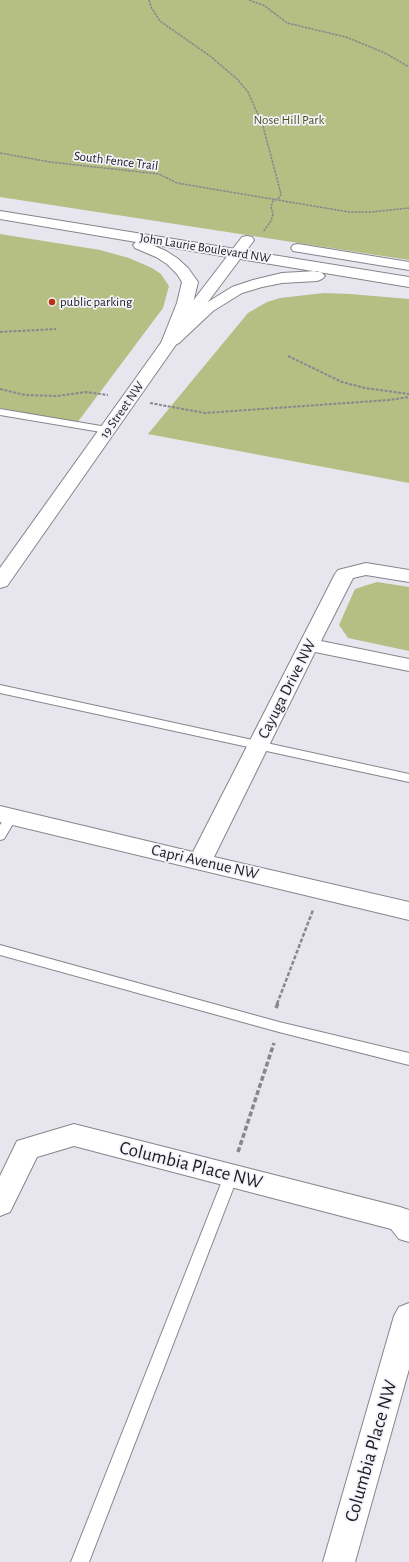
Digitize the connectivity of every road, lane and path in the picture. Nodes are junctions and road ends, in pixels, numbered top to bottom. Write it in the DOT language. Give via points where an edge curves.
graph roads {
  1 [pos="149,0"];
  2 [pos="249,0"];
  3 [pos="409,67"];
  4 [pos="0,153"];
  5 [pos="275,200"];
  6 [pos="409,208"];
  7 [pos="0,215"];
  8 [pos="0,219"];
  9 [pos="232,238"];
  10 [pos="247,240"];
  11 [pos="263,242"];
  12 [pos="286,246"];
  13 [pos="236,254"];
  14 [pos="409,266"];
  15 [pos="409,283"];
  16 [pos="56,329"];
  17 [pos="0,332"];
  18 [pos="169,343"];
  19 [pos="288,356"];
  20 [pos="0,389"];
  21 [pos="100,393"];
  22 [pos="409,396"];
  23 [pos="147,403"];
  24 [pos="0,412"];
  25 [pos="107,430"];
  26 [pos="409,576"];
  27 [pos="0,582"];
  28 [pos="309,645"];
  29 [pos="409,665"];
  30 [pos="0,690"];
  31 [pos="259,745"];
  32 [pos="409,778"];
  33 [pos="6,816"];
  34 [pos="0,836"];
  35 [pos="200,861"];
  36 [pos="313,908"];
  37 [pos="409,910"];
  38 [pos="0,950"];
  39 [pos="275,1025"];
  40 [pos="409,1059"];
  41 [pos="231,1176"];
  42 [pos="0,1204"];
  43 [pos="409,1230"];
  44 [pos="409,1316"];
  45 [pos="80,1562"];
  46 [pos="339,1562"];
  1 -- 5 [label="path" via="160,21 210,56 248,92 263,126 281,190 279,198"];
  2 -- 3 [label="path" via="265,6 287,22 346,37"];
  4 -- 5 [label="path, South Fence Trail" via="50,162 159,174 177,183"];
  5 -- 6 [label="path, South Fence Trail" via="349,212"];
  5 -- 10 [label="path" via="271,207 271,221 264,232"];
  7 -- 13 [label="street, John Laurie Boulevard NW"];
  8 -- 18 [label="street" via="142,246 172,262 183,271 190,282 185,303"];
  9 -- 10 [label="street, John Laurie Boulevard NW"];
  10 -- 11 [label="street, John Laurie Boulevard NW"];
  10 -- 13 [label="street, 19 Street NW"];
  12 -- 14 [label="street, John Laurie Boulevard NW"];
  13 -- 15 [label="street, John Laurie Boulevard NW"];
  13 -- 18 [label="street, 19 Street NW"];
  15 -- 18 [label="street" via="314,276 258,283 237,290 208,308"];
  16 -- 17 [label="path"];
  18 -- 25 [label="street, 19 Street NW"];
  19 -- 22 [label="path" via="342,382"];
  20 -- 21 [label="path" via="25,395"];
  22 -- 23 [label="path" via="389,400 205,413"];
  24 -- 25 [label="lane"];
  25 -- 27 [label="street, 19 Street NW"];
  26 -- 28 [label="street, Cayuga Drive NW" via="366,569 345,574"];
  28 -- 29 [label="street"];
  28 -- 31 [label="street, Cayuga Drive NW"];
  30 -- 31 [label="lane"];
  31 -- 32 [label="lane"];
  31 -- 35 [label="street, Cayuga Drive NW"];
  33 -- 34 [label="lane"];
  33 -- 35 [label="street, Capri Avenue NW"];
  35 -- 37 [label="street, Capri Avenue NW"];
  36 -- 39 [label="path"];
  38 -- 39 [label="lane"];
  39 -- 40 [label="lane"];
  39 -- 41 [label="path"];
  41 -- 42 [label="street, Columbia Place NW" via="74,1136 26,1149"];
  41 -- 43 [label="street, Columbia Place NW" via="400,1219"];
  41 -- 45 [label="lane"];
  44 -- 46 [label="street, Columbia Place NW"];
}
